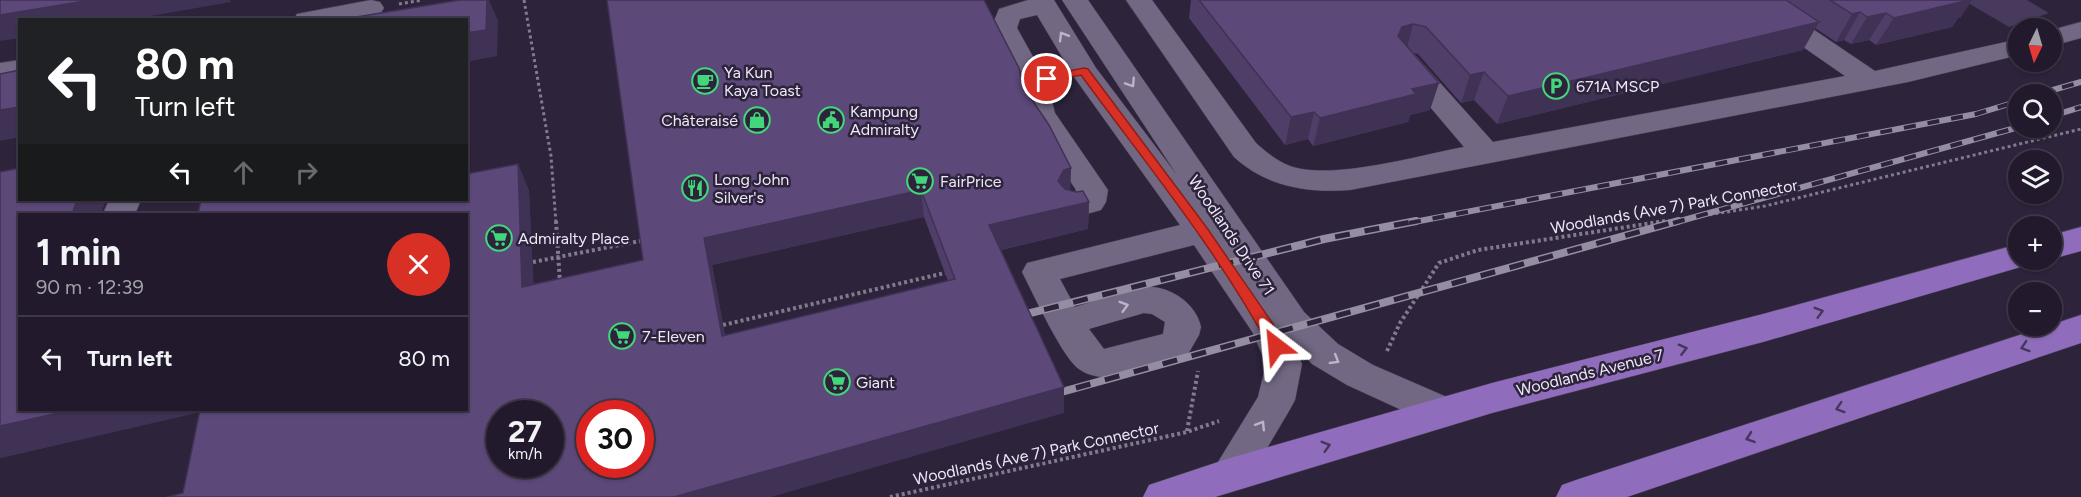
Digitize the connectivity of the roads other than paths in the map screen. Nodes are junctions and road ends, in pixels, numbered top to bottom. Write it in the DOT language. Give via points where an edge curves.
graph roads {
  1 [pos="1139,0"];
  2 [pos="1753,0"];
  3 [pos="1080,1"];
  4 [pos="1043,3"];
  5 [pos="371,8"];
  6 [pos="317,18"];
  7 [pos="2081,30"];
  8 [pos="1099,34"];
  9 [pos="2062,35"];
  10 [pos="2008,49"];
  11 [pos="1406,63"];
  12 [pos="18,68"];
  13 [pos="1084,71"];
  14 [pos="0,72"];
  15 [pos="1869,80"];
  16 [pos="1033,82"];
  17 [pos="1486,153"];
  18 [pos="1076,206"];
  19 [pos="1202,231"];
  20 [pos="2081,239"];
  21 [pos="2062,244"];
  22 [pos="2008,259"];
  23 [pos="1068,322"];
  24 [pos="2081,329"];
  25 [pos="1443,412"];
  26 [pos="1230,475"];
  27 [pos="1163,497"];
  28 [pos="1576,497"];
  1 -- 17 [label="street" via="1245,150 1274,172 1325,182"];
  2 -- 15 [label="street"];
  3 -- 8 [label="street, Woodlands Drive 71"];
  13 -- 4 [label="street, Woodlands Drive 71, one-way"];
  4 -- 16 [label="street" via="1008,15 1004,21 1004,28"];
  5 -- 6 [label="street"];
  7 -- 9 [label="street"];
  8 -- 13 [label="street" via="1097,58"];
  8 -- 25 [label="street, Woodlands Drive 71, one-way" via="1292,321 1325,354 1360,375"];
  10 -- 15 [label="street"];
  11 -- 17 [label="street"];
  12 -- 14 [label="street"];
  13 -- 16 [label="street"];
  13 -- 19 [label="street, Woodlands Drive 71"];
  15 -- 17 [label="street"];
  16 -- 18 [label="street" via="1041,113 1092,190 1090,202"];
  19 -- 23 [label="street" via="1039,272"];
  26 -- 19 [label="street, Woodlands Drive 71, one-way" via="1276,400 1284,364 1268,328"];
  20 -- 21 [label="main road"];
  25 -- 22 [label="main road, Woodlands Avenue 7, one-way"];
  24 -- 28 [label="main road, one-way"];
  26 -- 25 [label="main road, Woodlands Avenue 7, one-way"];
  26 -- 27 [label="main road, Woodlands Avenue 7"];
}
